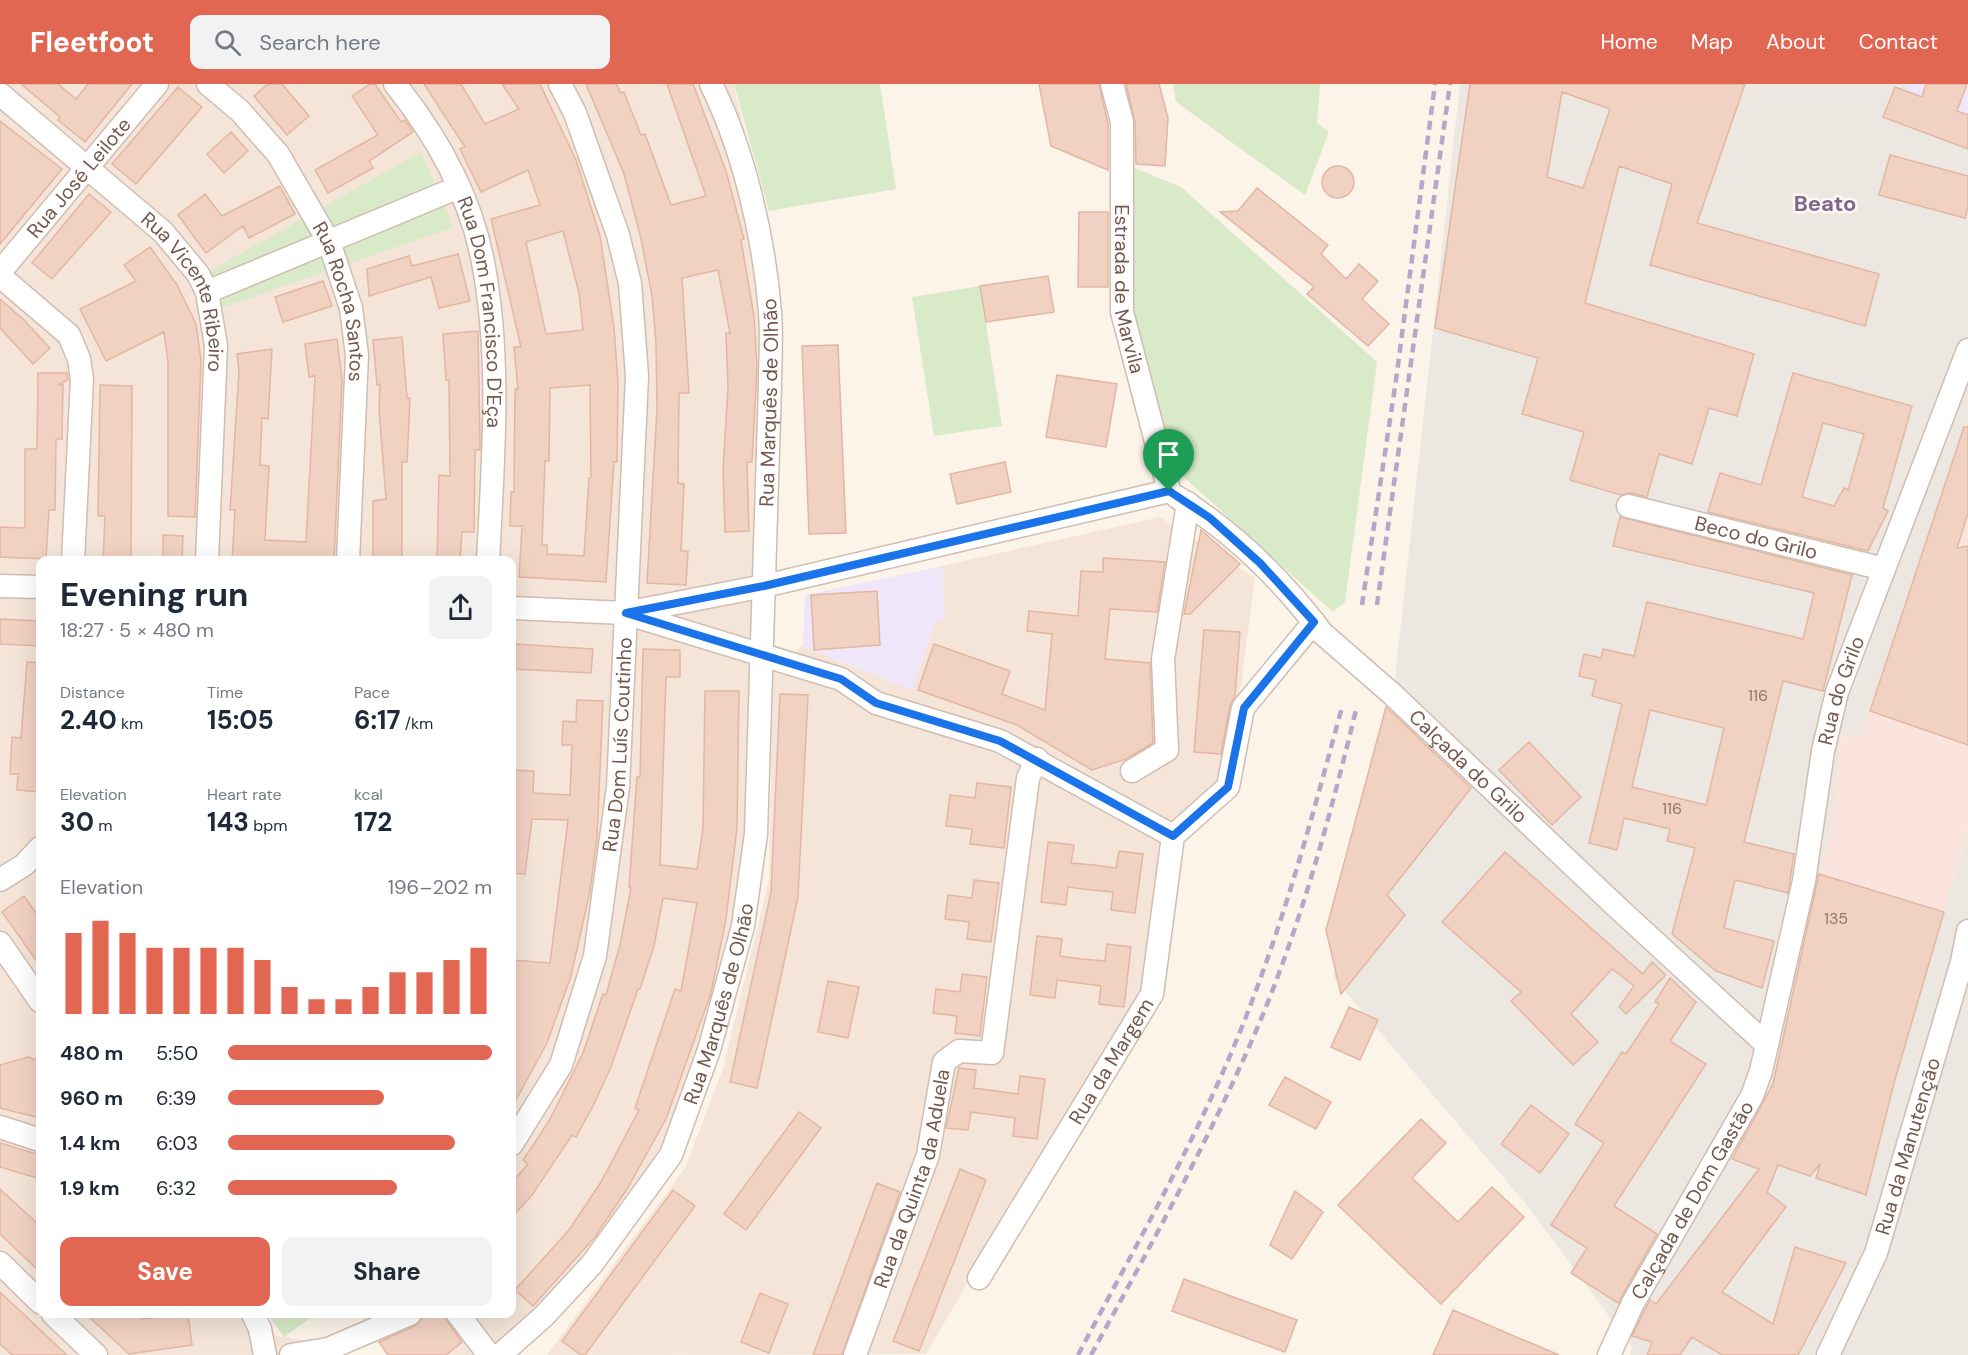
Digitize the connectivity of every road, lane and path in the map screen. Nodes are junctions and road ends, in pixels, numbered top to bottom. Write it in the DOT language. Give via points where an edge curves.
graph roads {
  1 [pos="157,84"];
  2 [pos="208,84"];
  3 [pos="395,84"];
  4 [pos="560,84"];
  5 [pos="711,84"];
  6 [pos="1112,84"];
  7 [pos="0,94"];
  8 [pos="88,168"];
  9 [pos="459,188"];
  10 [pos="329,242"];
  11 [pos="0,274"];
  12 [pos="207,292"];
  13 [pos="1968,350"];
  14 [pos="1178,497"];
  15 [pos="1628,506"];
  16 [pos="73,556"];
  17 [pos="207,556"];
  18 [pos="348,556"];
  19 [pos="488,556"];
  20 [pos="1884,568"];
  21 [pos="0,586"];
  22 [pos="764,586"];
  23 [pos="36,588"];
  24 [pos="516,608"];
  25 [pos="626,613"];
  26 [pos="1318,628"];
  27 [pos="762,655"];
  28 [pos="1037,759"];
  29 [pos="1132,771"];
  30 [pos="1173,836"];
  31 [pos="36,852"];
  32 [pos="0,880"];
  33 [pos="1968,931"];
  34 [pos="0,943"];
  35 [pos="36,995"];
  36 [pos="1767,1045"];
  37 [pos="0,1127"];
  38 [pos="516,1138"];
  39 [pos="36,1139"];
  40 [pos="0,1263"];
  41 [pos="980,1278"];
  42 [pos="36,1298"];
  43 [pos="57,1318"];
  44 [pos="255,1318"];
  45 [pos="401,1318"];
  46 [pos="461,1318"];
  47 [pos="360,1336"];
  48 [pos="96,1355"];
  49 [pos="265,1355"];
  50 [pos="291,1355"];
  51 [pos="489,1355"];
  52 [pos="500,1355"];
  53 [pos="855,1355"];
  54 [pos="1609,1355"];
  55 [pos="1828,1355"];
  1 -- 8 [label="street, Rua José Leilote"];
  2 -- 10 [label="street, Rua Rocha Santos" via="240,111 278,154"];
  3 -- 9 [label="street, Rua Dom Francisco D'Eça" via="434,139"];
  4 -- 25 [label="street, Rua Dom Luís Coutinho" via="575,112 599,178 630,283 637,376"];
  5 -- 22 [label="street, Rua Marquês de Olhão" via="747,179 770,312"];
  6 -- 14 [label="street, Estrada de Marvila" via="1122,122 1122,312"];
  7 -- 8 [label="street, Rua Vicente Ribeiro"];
  8 -- 11 [label="street, Rua José Leilote"];
  8 -- 12 [label="street, Rua Vicente Ribeiro" via="163,232 198,274"];
  9 -- 10 [label="street"];
  9 -- 19 [label="street, Rua Dom Francisco D'Eça" via="482,258 491,330"];
  10 -- 12 [label="street"];
  10 -- 18 [label="street, Rua Rocha Santos" via="351,308 357,355"];
  11 -- 16 [label="street" via="69,334 80,358"];
  12 -- 17 [label="street, Rua Vicente Ribeiro" via="216,346"];
  13 -- 20 [label="street, Rua do Grilo"];
  14 -- 22 [label="street"];
  14 -- 26 [label="street, Calçada do Grilo" via="1210,518 1260,563"];
  14 -- 29 [label="street" via="1163,659 1167,750"];
  15 -- 20 [label="street, Beco do Grilo"];
  20 -- 36 [label="street, Rua do Grilo" via="1831,718 1804,881"];
  21 -- 23 [label="street"];
  22 -- 25 [label="street"];
  22 -- 27 [label="street, Rua Marquês de Olhão"];
  24 -- 25 [label="street"];
  25 -- 27 [label="street"];
  25 -- 38 [label="street, Rua Dom Luís Coutinho" via="618,787 595,956 561,1065"];
  26 -- 30 [label="street" via="1244,708 1228,787"];
  26 -- 36 [label="street, Calçada do Grilo, bridge"];
  27 -- 28 [label="street" via="841,679 876,703 1000,741"];
  27 -- 52 [label="street, Rua Marquês de Olhão" via="756,834 743,926 709,1050 671,1155 592,1264 544,1316"];
  28 -- 30 [label="street"];
  28 -- 53 [label="street, Rua da Quinta da Aduela" via="1028,778 992,1053 958,1051 944,1062 928,1155"];
  30 -- 41 [label="street, Rua da Margem" via="1152,994"];
  31 -- 32 [label="street"];
  33 -- 55 [label="street, Rua da Manutenção" via="1876,1253"];
  34 -- 35 [label="street"];
  36 -- 54 [label="street, Calçada de Dom Gastão" via="1752,1096 1633,1303"];
  37 -- 39 [label="street"];
  40 -- 42 [label="street"];
  43 -- 48 [label="street"];
  44 -- 49 [label="street"];
  45 -- 47 [label="street"];
  46 -- 51 [label="street"];
  47 -- 50 [label="street" via="328,1349"];
}
